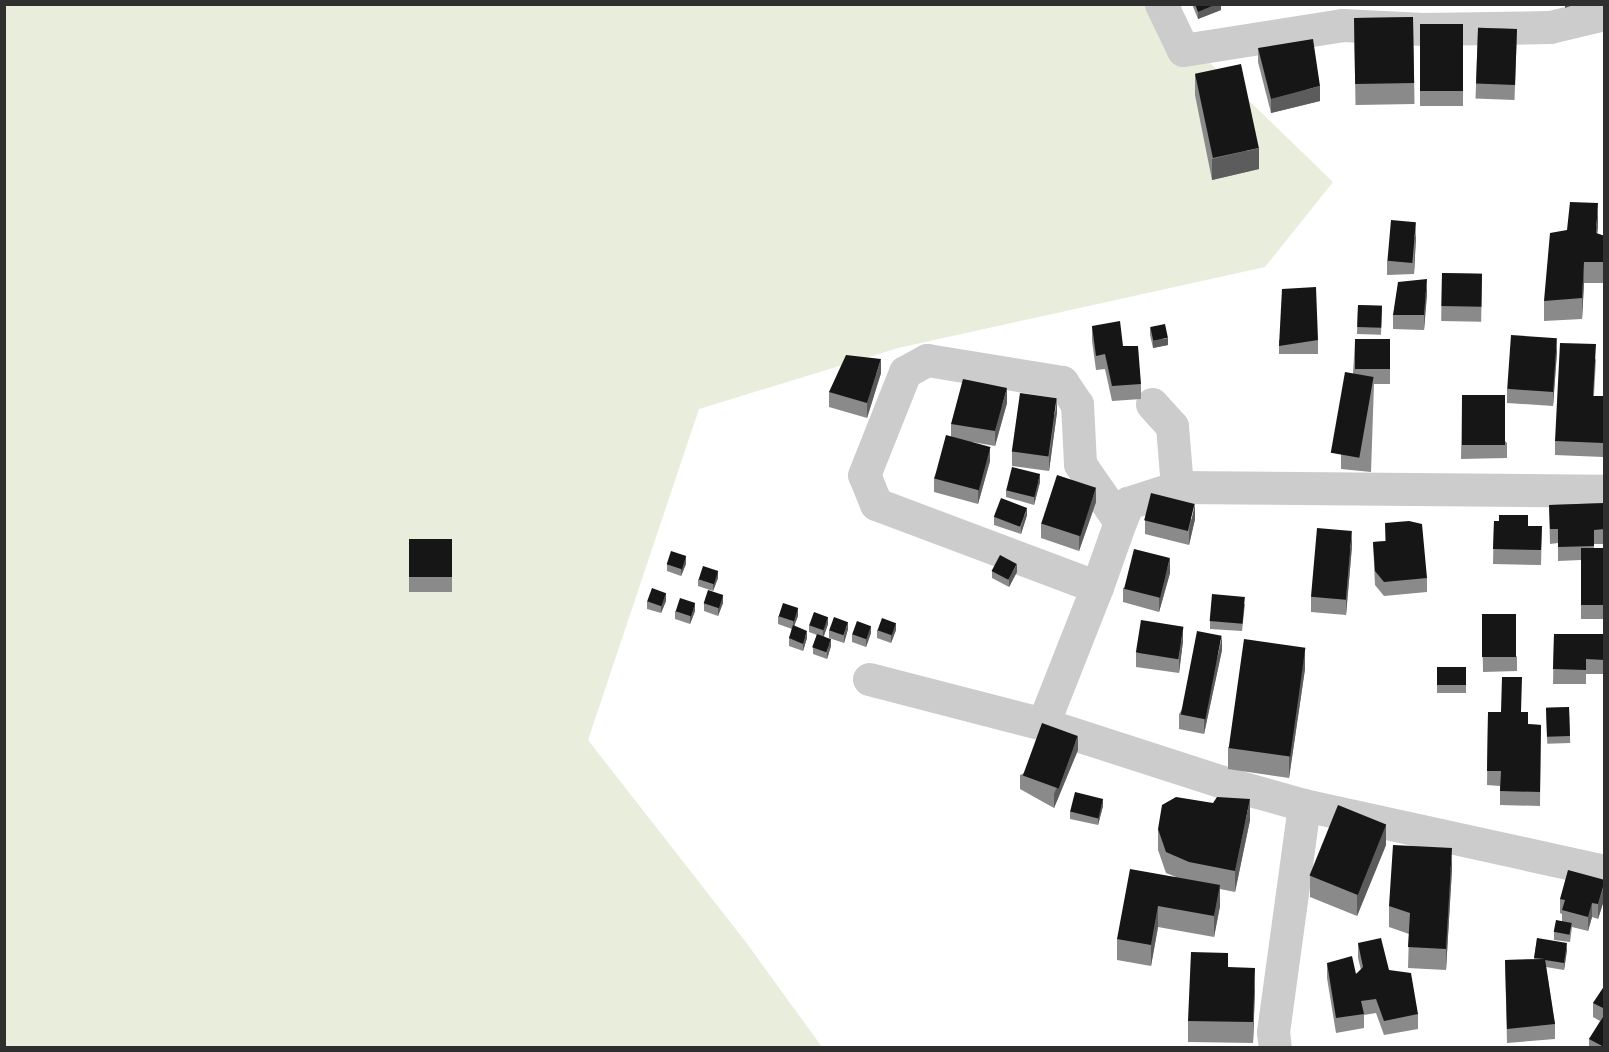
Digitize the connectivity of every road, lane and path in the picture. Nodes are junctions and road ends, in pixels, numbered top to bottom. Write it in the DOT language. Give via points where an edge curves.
graph roads {
  1 [pos="1161,4"];
  2 [pos="1605,14"];
  3 [pos="1499,15"];
  4 [pos="1152,404"];
  5 [pos="1177,487"];
  6 [pos="1605,491"];
  7 [pos="1120,522"];
  8 [pos="1097,587"];
  9 [pos="869,679"];
  10 [pos="1043,724"];
  11 [pos="1304,805"];
  12 [pos="1605,871"];
  13 [pos="1275,1047"];
  1 -- 3 [label="street" via="1183,50 1342,25 1423,29"];
  2 -- 3 [label="street" via="1550,27"];
  4 -- 5 [label="street" via="1172,426"];
  5 -- 6 [label="street"];
  5 -- 7 [label="street" via="1128,503"];
  7 -- 8 [label="street"];
  7 -- 8 [label="street" via="1080,464 1077,404 1062,382 927,360 905,372 864,475 876,504"];
  8 -- 10 [label="street"];
  9 -- 10 [label="street"];
  10 -- 11 [label="street"];
  11 -- 12 [label="street"];
  11 -- 13 [label="street" via="1273,1032"];
}
